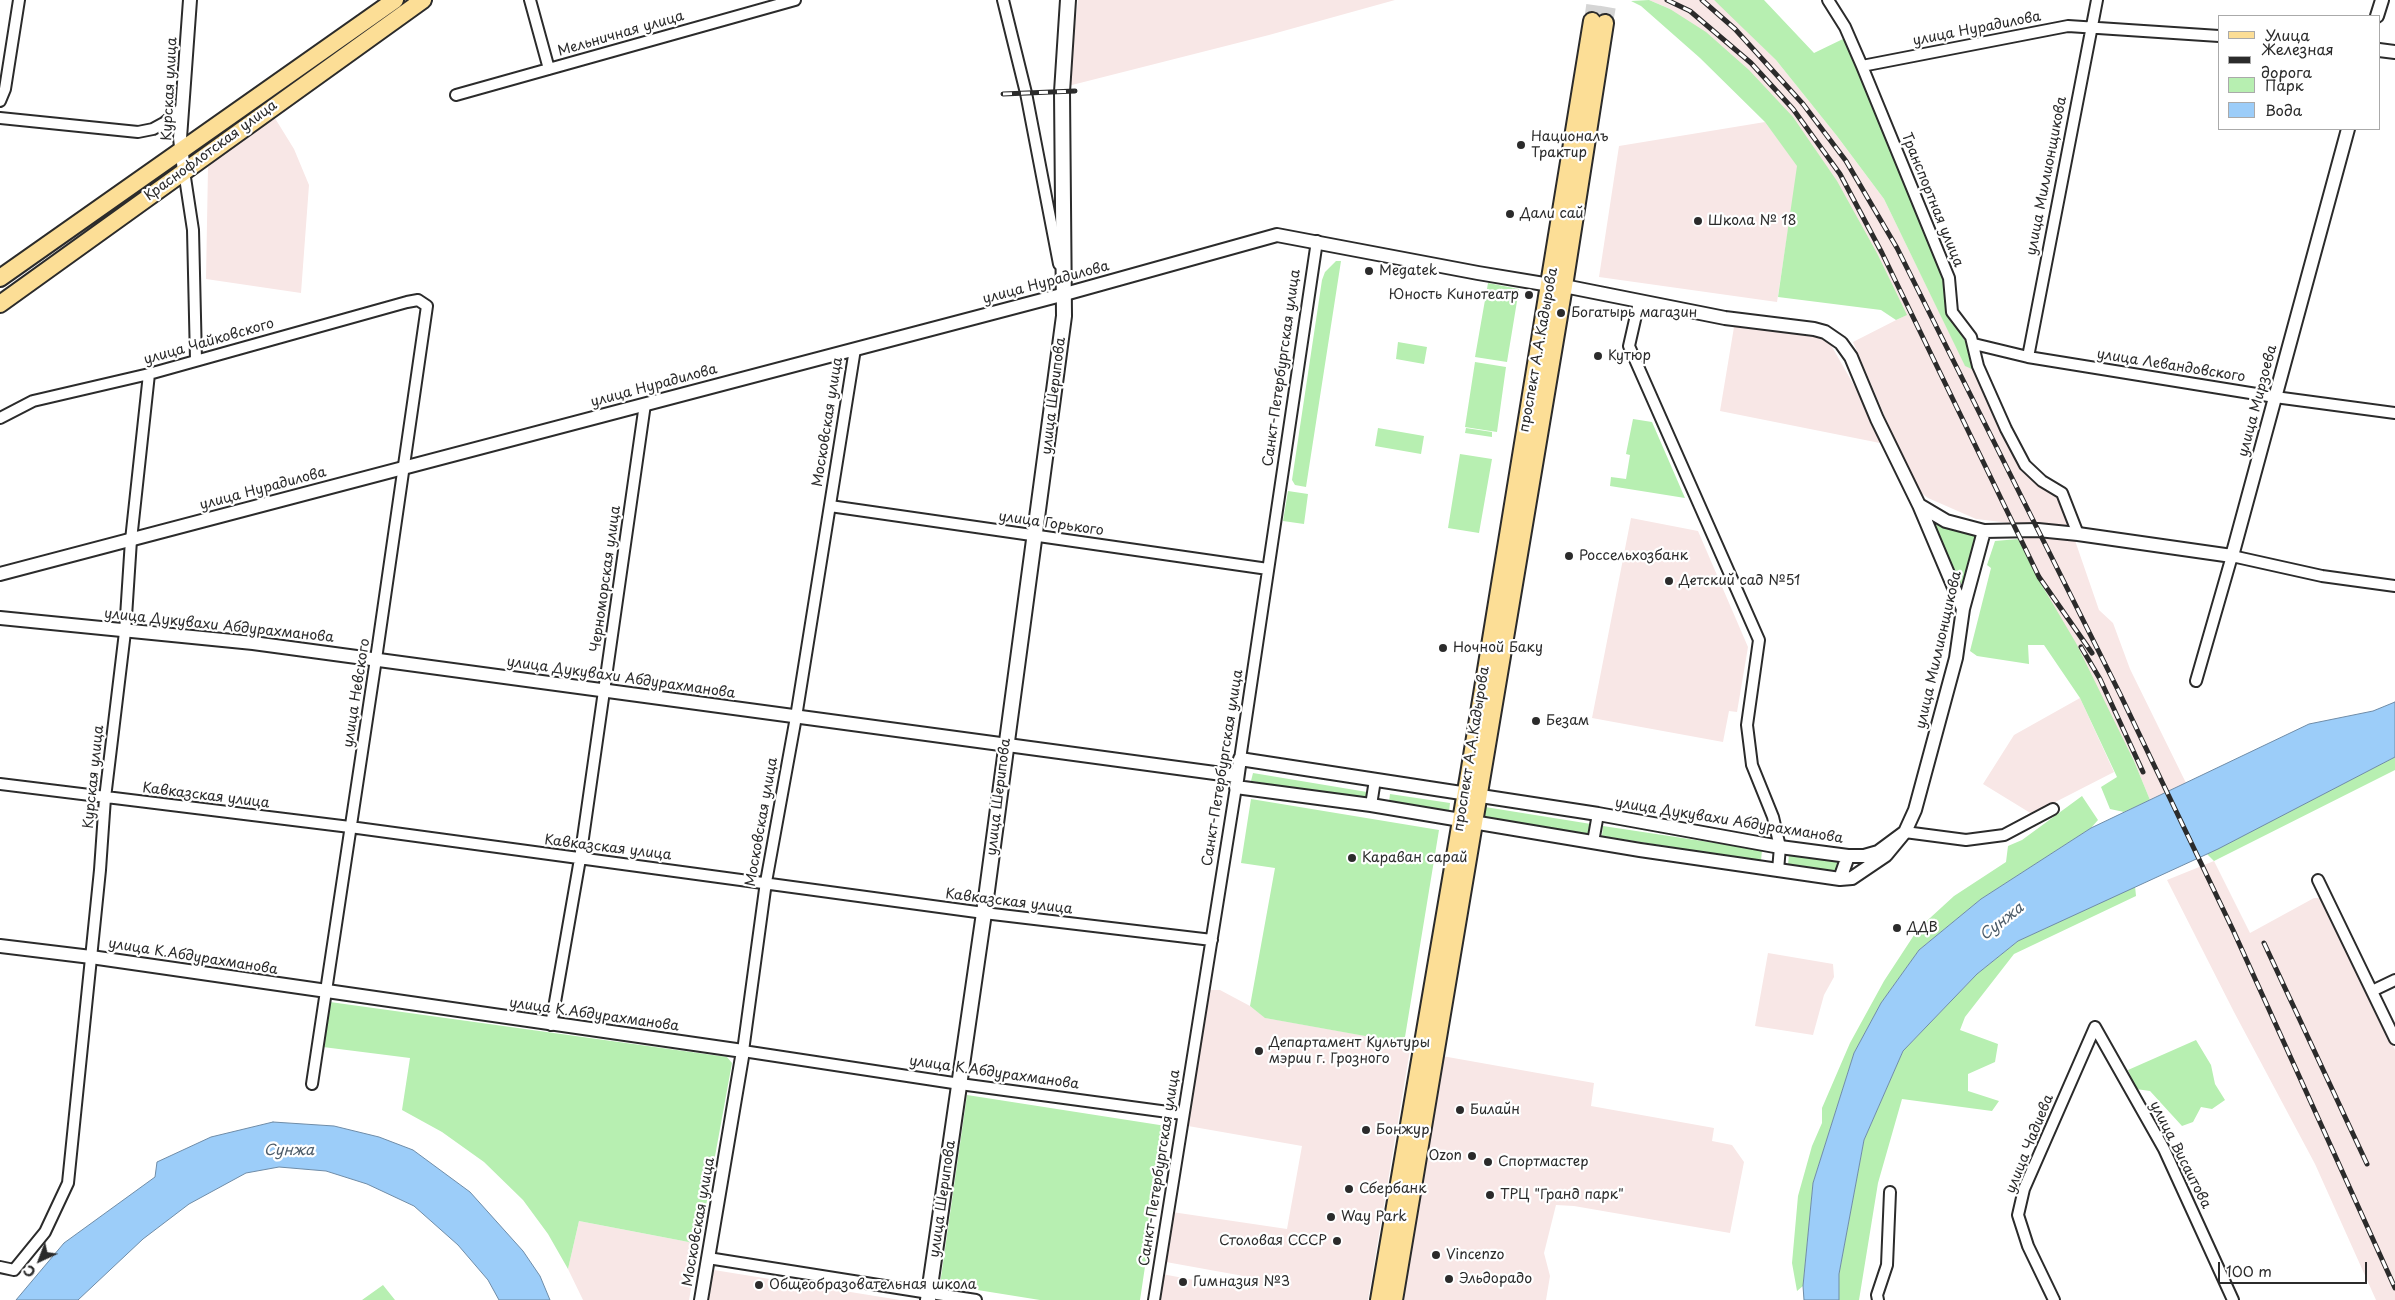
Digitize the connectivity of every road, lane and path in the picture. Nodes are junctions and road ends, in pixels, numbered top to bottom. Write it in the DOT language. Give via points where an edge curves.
graph roads {
  1 [pos="19,0"];
  2 [pos="190,0"];
  3 [pos="423,0"];
  4 [pos="530,0"];
  5 [pos="794,0"];
  6 [pos="1004,0"];
  7 [pos="1068,0"];
  8 [pos="1828,0"];
  9 [pos="2096,0"];
  10 [pos="2382,0"];
  11 [pos="386,2"];
  12 [pos="768,4"];
  13 [pos="2377,15"];
  14 [pos="1599,22"];
  15 [pos="2091,28"];
  16 [pos="2218,36"];
  17 [pos="2380,50"];
  18 [pos="2395,52"];
  19 [pos="1862,66"];
  20 [pos="549,69"];
  21 [pos="456,95"];
  22 [pos="0,101"];
  23 [pos="182,108"];
  24 [pos="0,118"];
  25 [pos="2348,130"];
  26 [pos="182,151"];
  27 [pos="184,171"];
  28 [pos="1317,241"];
  29 [pos="0,278"];
  30 [pos="1557,286"];
  31 [pos="1065,294"];
  32 [pos="1639,302"];
  33 [pos="0,304"];
  34 [pos="427,306"];
  35 [pos="1974,344"];
  36 [pos="855,348"];
  37 [pos="2028,357"];
  38 [pos="196,360"];
  39 [pos="149,374"];
  40 [pos="2275,397"];
  41 [pos="645,404"];
  42 [pos="2395,414"];
  43 [pos="0,418"];
  44 [pos="403,467"];
  45 [pos="1918,505"];
  46 [pos="830,506"];
  47 [pos="1984,532"];
  48 [pos="2078,534"];
  49 [pos="1035,536"];
  50 [pos="131,540"];
  51 [pos="2232,556"];
  52 [pos="1268,569"];
  53 [pos="0,574"];
  54 [pos="2395,586"];
  55 [pos="1963,609"];
  56 [pos="0,618"];
  57 [pos="125,632"];
  58 [pos="376,659"];
  59 [pos="2196,681"];
  60 [pos="605,692"];
  61 [pos="796,718"];
  62 [pos="1005,745"];
  63 [pos="1240,759"];
  64 [pos="1375,780"];
  65 [pos="1237,782"];
  66 [pos="0,784"];
  67 [pos="1472,796"];
  68 [pos="105,798"];
  69 [pos="1371,805"];
  70 [pos="2053,809"];
  71 [pos="1598,814"];
  72 [pos="1468,822"];
  73 [pos="350,827"];
  74 [pos="1905,832"];
  75 [pos="1593,842"];
  76 [pos="1780,847"];
  77 [pos="1848,856"];
  78 [pos="580,859"];
  79 [pos="1778,870"];
  80 [pos="1840,879"];
  81 [pos="2318,880"];
  82 [pos="766,882"];
  83 [pos="984,914"];
  84 [pos="1212,940"];
  85 [pos="0,946"];
  86 [pos="91,956"];
  87 [pos="2395,980"];
  88 [pos="2372,991"];
  89 [pos="325,992"];
  90 [pos="551,1024"];
  91 [pos="2095,1027"];
  92 [pos="2395,1039"];
  93 [pos="743,1051"];
  94 [pos="312,1084"];
  95 [pos="960,1084"];
  96 [pos="1183,1114"];
  97 [pos="1890,1192"];
  98 [pos="708,1258"];
  99 [pos="0,1267"];
  100 [pos="932,1296"];
  101 [pos="701,1300"];
  102 [pos="976,1300"];
  103 [pos="1154,1300"];
  104 [pos="1379,1300"];
  105 [pos="1394,1300"];
  106 [pos="1878,1300"];
  107 [pos="2054,1300"];
  108 [pos="2233,1300"];
  1 -- 22 [label="street" via="5,89"];
  2 -- 23 [label="street, Курская улица"];
  3 -- 27 [label="main road, Краснофлотская улица"];
  4 -- 20 [label="street"];
  5 -- 12 [label="street, Мельничная улица"];
  6 -- 31 [label="street, улица Шерипова" via="1026,93"];
  7 -- 31 [label="main road, улица Шерипова" via="1062,92"];
  8 -- 19 [label="street, Транспортная улица" via="1845,27"];
  9 -- 15 [label="street, улица Миллионщикова"];
  10 -- 13 [label="street"];
  11 -- 26 [label="main road, Краснофлотская улица"];
  12 -- 20 [label="street, Мельничная улица"];
  14 -- 30 [label="main road, проспект А.А.Кадырова"];
  15 -- 16 [label="street, улица Нурадилова"];
  15 -- 19 [label="street, улица Нурадилова" via="2068,26"];
  15 -- 37 [label="street, улица Миллионщикова"];
  17 -- 18 [label="street"];
  19 -- 35 [label="street, Транспортная улица" via="1949,278 1952,312"];
  20 -- 21 [label="street, Мельничная улица"];
  23 -- 24 [label="street" via="164,123 138,132"];
  23 -- 26 [label="street, Курская улица"];
  25 -- 40 [label="street, улица Мирзоева"];
  26 -- 27 [label="street, Курская улица"];
  26 -- 29 [label="main road, Краснофлотская улица"];
  27 -- 33 [label="main road, Краснофлотская улица"];
  27 -- 38 [label="street, Курская улица" via="194,230"];
  28 -- 30 [label="street, улица Нурадилова"];
  28 -- 31 [label="street, улица Нурадилова" via="1278,234"];
  28 -- 52 [label="street, Санкт-Петербургская улица"];
  30 -- 32 [label="street, улица Нурадилова"];
  30 -- 67 [label="main road, проспект А.А.Кадырова"];
  31 -- 36 [label="street, улица Нурадилова"];
  31 -- 49 [label="main road, улица Шерипова"];
  32 -- 45 [label="street, улица Нурадилова" via="1826,332 1841,343 1851,357"];
  32 -- 76 [label="street" via="1629,346 1759,640 1747,725 1752,765 1773,817"];
  34 -- 38 [label="street, улица Чайковского" via="418,300 407,302"];
  34 -- 44 [label="street, улица Невского"];
  35 -- 37 [label="street, улица Левандовского"];
  35 -- 48 [label="street, Транспортная улица" via="1978,366 2025,465 2062,493"];
  36 -- 41 [label="street, улица Нурадилова"];
  36 -- 46 [label="street, Московская улица"];
  37 -- 40 [label="street, улица Левандовского"];
  38 -- 39 [label="street, улица Чайковского"];
  39 -- 43 [label="street, улица Чайковского" via="33,401"];
  39 -- 50 [label="street, Курская улица"];
  40 -- 42 [label="street, улица Левандовского"];
  40 -- 51 [label="street, улица Мирзоева"];
  41 -- 44 [label="street, улица Нурадилова"];
  41 -- 60 [label="street, Черноморская улица"];
  44 -- 50 [label="street, улица Нурадилова"];
  44 -- 58 [label="street, улица Невского"];
  45 -- 47 [label="street" via="1946,521"];
  45 -- 55 [label="street, улица Нурадилова"];
  46 -- 49 [label="street, улица Горького"];
  46 -- 61 [label="street, Московская улица"];
  47 -- 48 [label="street" via="2038,530"];
  47 -- 55 [label="street, улица Миллионщикова"];
  48 -- 51 [label="street"];
  49 -- 52 [label="street, улица Горького"];
  49 -- 62 [label="main road, улица Шерипова"];
  50 -- 53 [label="street, улица Нурадилова"];
  50 -- 57 [label="street, Курская улица"];
  51 -- 54 [label="street" via="2322,576"];
  51 -- 59 [label="street, улица Мирзоева"];
  52 -- 63 [label="street, Санкт-Петербургская улица"];
  55 -- 74 [label="street, улица Миллионщикова" via="1956,658 1915,810"];
  56 -- 57 [label="street, улица Дукувахи Абдурахманова"];
  57 -- 58 [label="street, улица Дукувахи Абдурахманова" via="253,643"];
  57 -- 68 [label="street, Курская улица"];
  58 -- 60 [label="street, улица Дукувахи Абдурахманова"];
  58 -- 73 [label="street, улица Невского"];
  60 -- 61 [label="street, улица Дукувахи Абдурахманова"];
  60 -- 78 [label="street, Черноморская улица"];
  61 -- 62 [label="street, улица Дукувахи Абдурахманова"];
  61 -- 82 [label="street, Московская улица"];
  62 -- 65 [label="street, улица Дукувахи Абдурахманова"];
  62 -- 83 [label="main road, улица Шерипова"];
  63 -- 64 [label="street, улица Дукувахи Абдурахманова"];
  63 -- 65 [label="street, Санкт-Петербургская улица"];
  64 -- 67 [label="street, улица Дукувахи Абдурахманова"];
  64 -- 69 [label="street"];
  65 -- 69 [label="street, улица Дукувахи Абдурахманова"];
  65 -- 84 [label="street, Санкт-Петербургская улица"];
  66 -- 68 [label="street, Кавказская улица"];
  67 -- 71 [label="street, улица Дукувахи Абдурахманова"];
  67 -- 72 [label="main road, проспект А.А.Кадырова"];
  68 -- 73 [label="street, Кавказская улица"];
  68 -- 86 [label="street, Курская улица"];
  69 -- 72 [label="street, улица Дукувахи Абдурахманова"];
  70 -- 74 [label="street" via="2004,835 1966,840"];
  71 -- 75 [label="street"];
  71 -- 76 [label="street, улица Дукувахи Абдурахманова"];
  72 -- 75 [label="street, улица Дукувахи Абдурахманова"];
  72 -- 104 [label="main road, проспект А.А.Кадырова"];
  72 -- 105 [label="main road, проспект А.А.Кадырова"];
  73 -- 78 [label="street, Кавказская улица"];
  73 -- 89 [label="street, улица Невского"];
  74 -- 77 [label="street, улица Дукувахи Абдурахманова" via="1878,852"];
  74 -- 80 [label="street, улица Дукувахи Абдурахманова" via="1880,860 1852,878"];
  75 -- 79 [label="street, улица Дукувахи Абдурахманова"];
  76 -- 77 [label="street, улица Дукувахи Абдурахманова"];
  76 -- 79 [label="street"];
  77 -- 80 [label="street"];
  78 -- 82 [label="street, Кавказская улица"];
  78 -- 90 [label="street, Черноморская улица"];
  79 -- 80 [label="street, улица Дукувахи Абдурахманова"];
  81 -- 88 [label="street"];
  82 -- 83 [label="street, Кавказская улица"];
  82 -- 93 [label="street, Московская улица"];
  83 -- 84 [label="street, Кавказская улица"];
  83 -- 95 [label="main road, улица Шерипова"];
  84 -- 96 [label="street, Санкт-Петербургская улица"];
  85 -- 86 [label="street, улица К.Абдурахманова"];
  86 -- 89 [label="street, улица К.Абдурахманова"];
  86 -- 99 [label="street, Курская улица" via="68,1183 45,1232 14,1270"];
  87 -- 88 [label="street"];
  88 -- 92 [label="street"];
  89 -- 90 [label="street, улица К.Абдурахманова"];
  89 -- 94 [label="street, улица Невского"];
  90 -- 93 [label="street, улица К.Абдурахманова"];
  91 -- 107 [label="street, улица Чадиева" via="2024,1189 2018,1215 2028,1246"];
  91 -- 108 [label="street, улица Висаитова" via="2164,1148"];
  93 -- 95 [label="street, улица К.Абдурахманова"];
  93 -- 98 [label="street, Московская улица"];
  95 -- 96 [label="street, улица К.Абдурахманова"];
  95 -- 100 [label="main road, улица Шерипова"];
  96 -- 103 [label="street, Санкт-Петербургская улица"];
  97 -- 106 [label="street" via="1886,1265"];
  98 -- 100 [label="street"];
  98 -- 101 [label="street, Московская улица"];
  100 -- 102 [label="street"];
}
